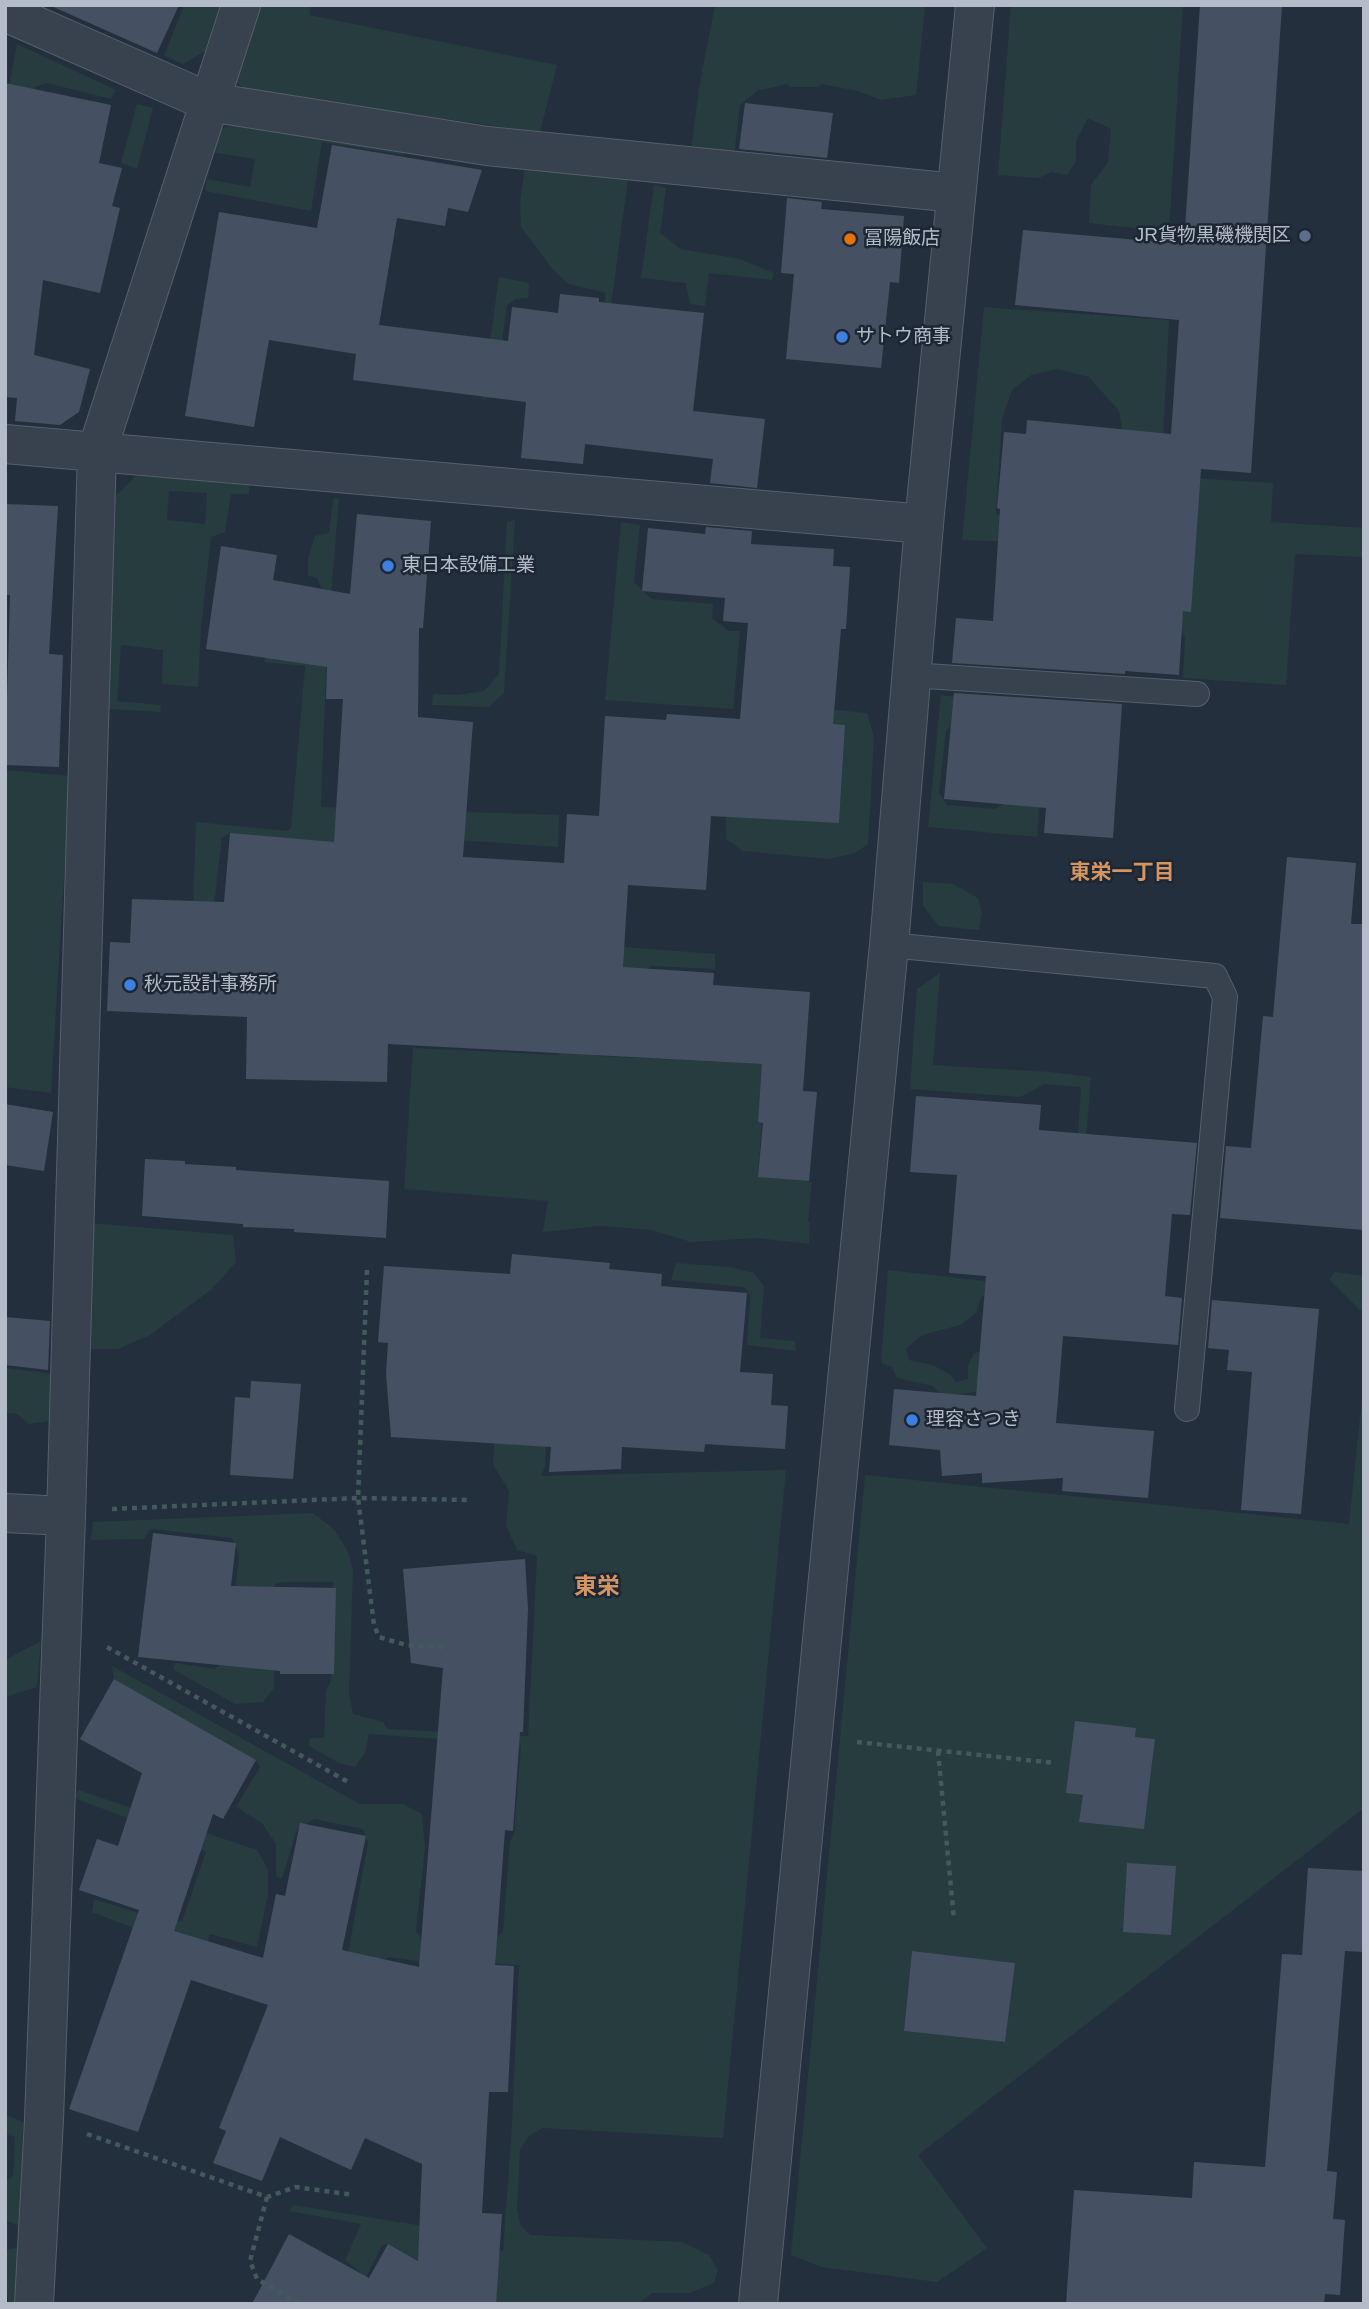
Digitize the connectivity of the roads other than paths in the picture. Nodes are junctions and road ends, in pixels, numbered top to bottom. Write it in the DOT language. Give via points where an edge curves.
graph roads {
  1 [pos="242,5"];
  2 [pos="975,5"];
  3 [pos="5,12"];
  4 [pos="209,102"];
  5 [pos="956,193"];
  6 [pos="5,444"];
  7 [pos="97,451"];
  8 [pos="924,524"];
  9 [pos="911,674"];
  10 [pos="1197,694"];
  11 [pos="889,945"];
  12 [pos="1186,1409"];
  13 [pos="5,1513"];
  14 [pos="66,1513"];
  15 [pos="34,2304"];
  16 [pos="758,2304"];
  1 -- 4 [label="street"];
  2 -- 5 [label="street"];
  3 -- 4 [label="street"];
  4 -- 5 [label="street" via="488,146"];
  4 -- 7 [label="street"];
  5 -- 8 [label="street"];
  6 -- 7 [label="street"];
  7 -- 8 [label="street"];
  7 -- 14 [label="street"];
  8 -- 9 [label="street"];
  9 -- 10 [label="lane"];
  9 -- 11 [label="street"];
  11 -- 12 [label="lane" via="1215,976 1225,998"];
  11 -- 16 [label="street"];
  13 -- 14 [label="street"];
  14 -- 15 [label="street"];
}
